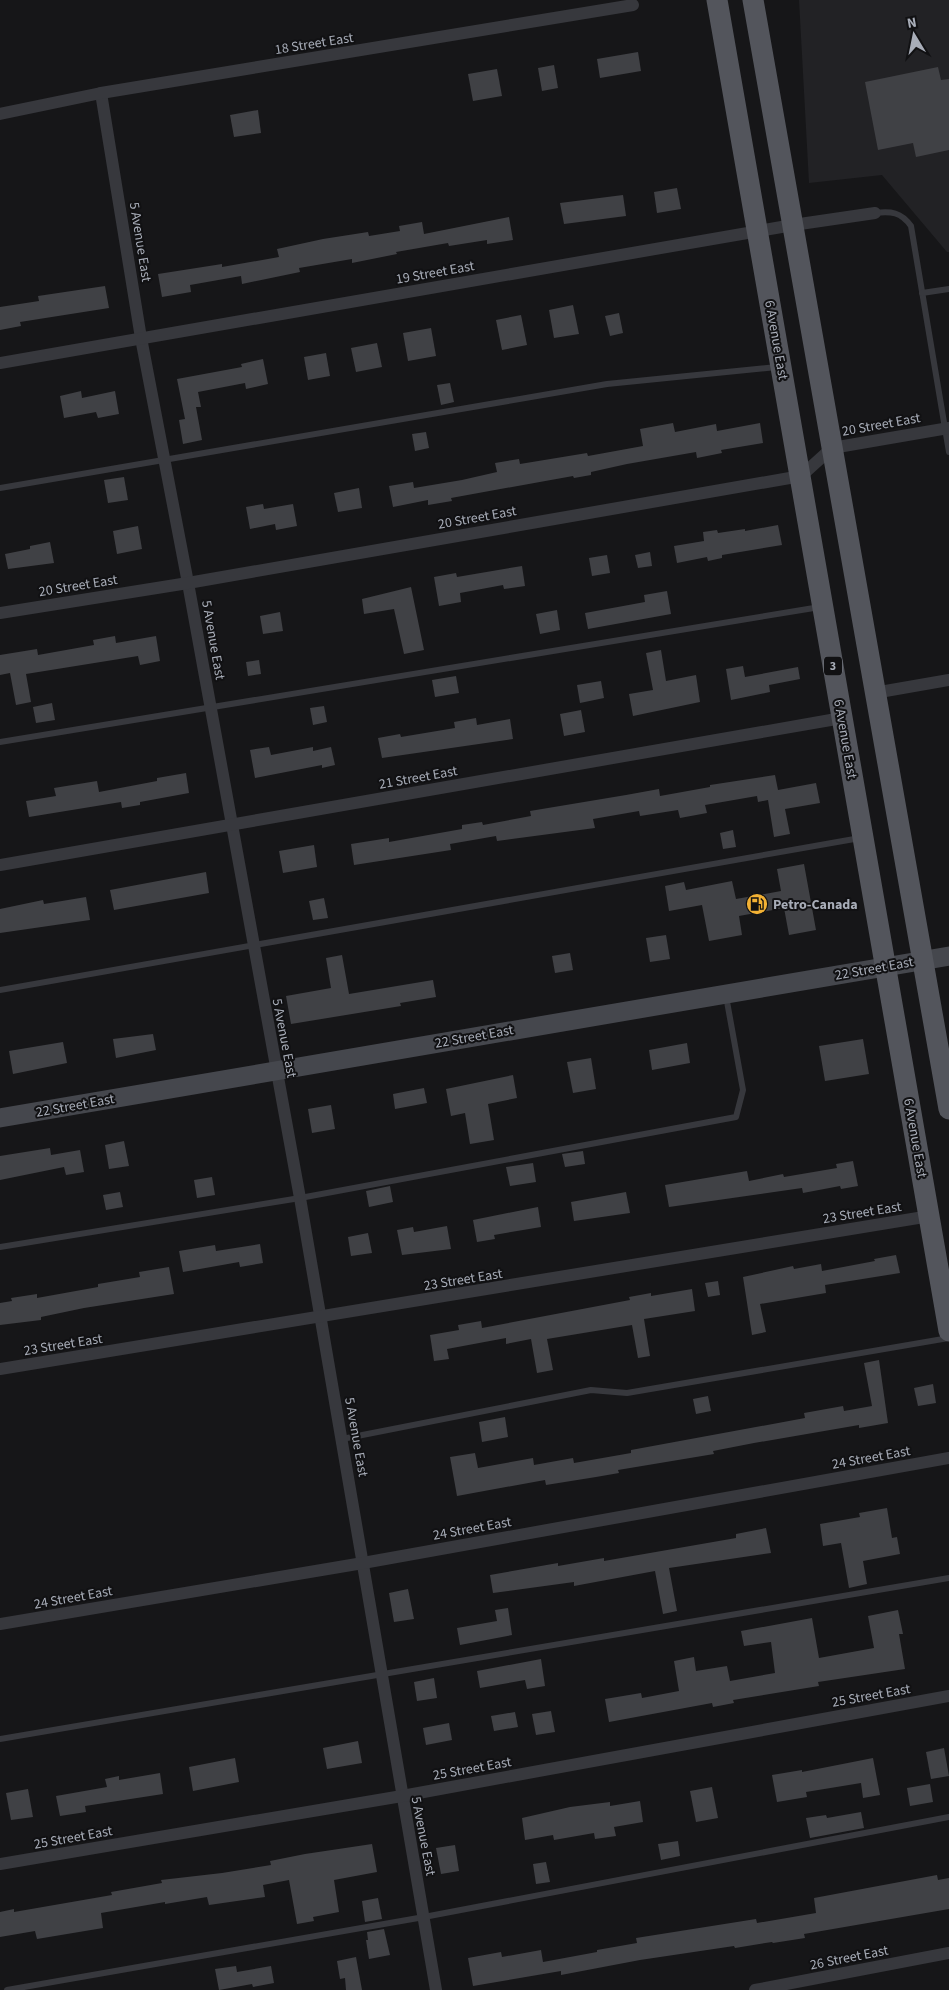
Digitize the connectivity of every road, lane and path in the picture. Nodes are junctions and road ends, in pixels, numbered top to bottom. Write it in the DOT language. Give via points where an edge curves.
graph roads {
  1 [pos="717,0"];
  2 [pos="753,0"];
  3 [pos="633,5"];
  4 [pos="102,93"];
  5 [pos="0,114"];
  6 [pos="875,213"];
  7 [pos="793,225"];
  8 [pos="758,232"];
  9 [pos="949,289"];
  10 [pos="922,293"];
  11 [pos="141,338"];
  12 [pos="0,363"];
  13 [pos="781,366"];
  14 [pos="947,428"];
  15 [pos="832,448"];
  16 [pos="949,452"];
  17 [pos="165,458"];
  18 [pos="801,476"];
  19 [pos="0,488"];
  20 [pos="188,583"];
  21 [pos="824,607"];
  22 [pos="0,613"];
  23 [pos="949,680"];
  24 [pos="874,693"];
  25 [pos="210,707"];
  26 [pos="842,718"];
  27 [pos="0,742"];
  28 [pos="232,825"];
  29 [pos="864,837"];
  30 [pos="0,865"];
  31 [pos="252,946"];
  32 [pos="949,956"];
  33 [pos="923,960"];
  34 [pos="886,966"];
  35 [pos="0,990"];
  36 [pos="725,994"];
  37 [pos="276,1070"];
  38 [pos="949,1109"];
  39 [pos="0,1118"];
  40 [pos="300,1198"];
  41 [pos="930,1216"];
  42 [pos="0,1247"];
  43 [pos="320,1318"];
  44 [pos="949,1331"];
  45 [pos="949,1338"];
  46 [pos="0,1369"];
  47 [pos="342,1439"];
  48 [pos="949,1458"];
  49 [pos="363,1563"];
  50 [pos="949,1578"];
  51 [pos="0,1624"];
  52 [pos="381,1672"];
  53 [pos="949,1696"];
  54 [pos="0,1738"];
  55 [pos="402,1796"];
  56 [pos="949,1817"];
  57 [pos="0,1864"];
  58 [pos="424,1918"];
  59 [pos="949,1953"];
  60 [pos="7,1990"];
  61 [pos="436,1990"];
  62 [pos="755,1990"];
  1 -- 8 [label="main road, 6 Avenue East / 3"];
  2 -- 7 [label="main road"];
  3 -- 4 [label="street, 18 Street East"];
  4 -- 5 [label="street, 18 Street East"];
  4 -- 11 [label="street, 5 Avenue East"];
  6 -- 7 [label="street, 19 Street East"];
  6 -- 10 [label="lane" via="896,212 911,226"];
  7 -- 8 [label="street, 19 Street East"];
  7 -- 15 [label="main road"];
  8 -- 11 [label="street, 19 Street East"];
  8 -- 13 [label="main road, 6 Avenue East / 3"];
  9 -- 10 [label="lane"];
  10 -- 14 [label="lane"];
  11 -- 12 [label="street, 19 Street East"];
  11 -- 17 [label="street, 5 Avenue East"];
  13 -- 17 [label="lane" via="607,384"];
  13 -- 18 [label="main road, 6 Avenue East / 3"];
  14 -- 15 [label="street, 20 Street East"];
  14 -- 16 [label="lane"];
  15 -- 18 [label="street, 20 Street East"];
  15 -- 24 [label="main road"];
  17 -- 19 [label="lane"];
  17 -- 20 [label="street, 5 Avenue East"];
  18 -- 20 [label="street, 20 Street East"];
  18 -- 21 [label="main road, 6 Avenue East / 3"];
  20 -- 22 [label="street, 20 Street East"];
  20 -- 25 [label="street, 5 Avenue East"];
  21 -- 25 [label="lane"];
  21 -- 26 [label="main road, 6 Avenue East / 3"];
  23 -- 24 [label="street"];
  24 -- 33 [label="main road"];
  25 -- 27 [label="lane"];
  25 -- 28 [label="street, 5 Avenue East"];
  26 -- 28 [label="street, 21 Street East"];
  26 -- 29 [label="main road, 6 Avenue East / 3"];
  28 -- 30 [label="street, 21 Street East"];
  28 -- 31 [label="street, 5 Avenue East"];
  29 -- 31 [label="lane"];
  29 -- 34 [label="main road, 6 Avenue East / 3"];
  31 -- 35 [label="lane"];
  31 -- 37 [label="street, 5 Avenue East"];
  32 -- 33 [label="street, 22 Street East"];
  33 -- 34 [label="street, 22 Street East"];
  33 -- 38 [label="main road"];
  34 -- 36 [label="street, 22 Street East"];
  34 -- 41 [label="main road, 6 Avenue East / 3"];
  36 -- 37 [label="street, 22 Street East"];
  36 -- 40 [label="lane" via="743,1090 736,1117"];
  37 -- 39 [label="street, 22 Street East"];
  37 -- 40 [label="street, 5 Avenue East"];
  40 -- 42 [label="lane"];
  40 -- 43 [label="street, 5 Avenue East"];
  41 -- 43 [label="street, 23 Street East"];
  41 -- 44 [label="main road, 6 Avenue East / 3"];
  43 -- 46 [label="street, 23 Street East"];
  43 -- 47 [label="street, 5 Avenue East"];
  45 -- 47 [label="lane" via="627,1393 591,1390"];
  47 -- 49 [label="street, 5 Avenue East"];
  48 -- 49 [label="street, 24 Street East"];
  49 -- 51 [label="street, 24 Street East"];
  49 -- 52 [label="street, 5 Avenue East"];
  50 -- 52 [label="lane"];
  52 -- 54 [label="lane"];
  52 -- 55 [label="street, 5 Avenue East"];
  53 -- 55 [label="street, 25 Street East"];
  55 -- 57 [label="street, 25 Street East"];
  55 -- 58 [label="street, 5 Avenue East"];
  56 -- 58 [label="lane"];
  58 -- 60 [label="lane"];
  58 -- 61 [label="street, 5 Avenue East"];
  59 -- 62 [label="street, 26 Street East"];
}
